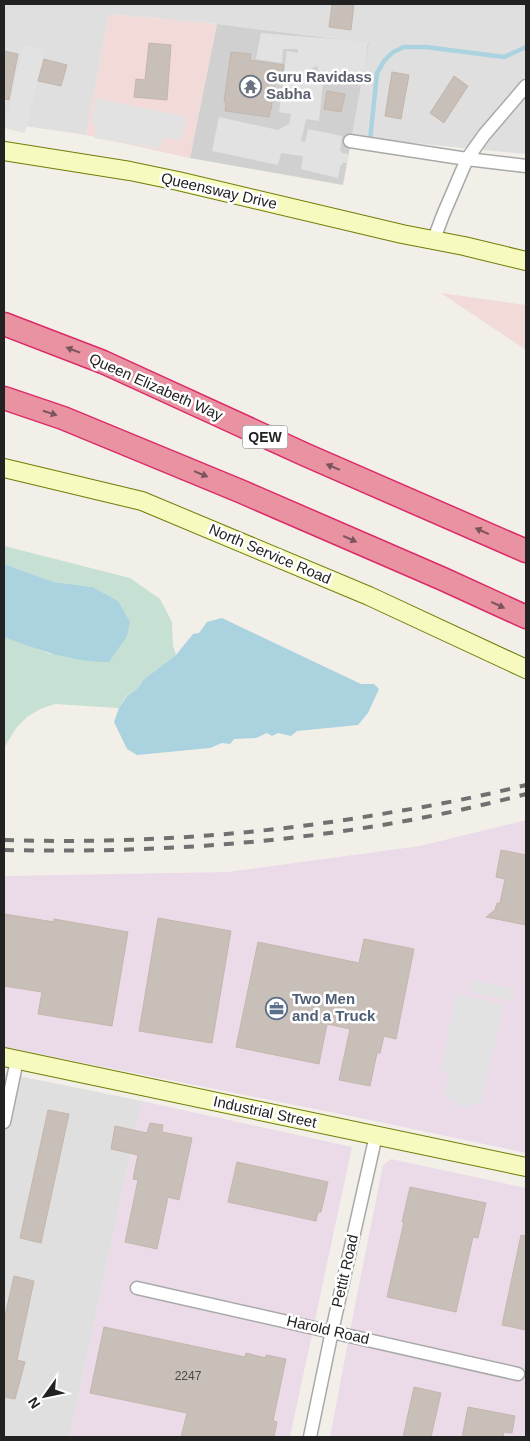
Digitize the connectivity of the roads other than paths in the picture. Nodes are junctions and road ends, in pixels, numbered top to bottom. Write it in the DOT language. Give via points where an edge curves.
graph roads {
  1 [pos="526,86"];
  2 [pos="350,141"];
  3 [pos="4,151"];
  4 [pos="466,159"];
  5 [pos="526,166"];
  6 [pos="434,239"];
  7 [pos="526,261"];
  8 [pos="4,324"];
  9 [pos="4,398"];
  10 [pos="4,468"];
  11 [pos="526,551"];
  12 [pos="526,617"];
  13 [pos="526,669"];
  14 [pos="10,1058"];
  15 [pos="4,1122"];
  16 [pos="376,1135"];
  17 [pos="526,1167"];
  18 [pos="137,1288"];
  19 [pos="332,1331"];
  20 [pos="518,1374"];
  21 [pos="310,1437"];
  1 -- 4 [label="street"];
  2 -- 4 [label="street"];
  3 -- 6 [label="street, Queensway Drive" via="171,179"];
  4 -- 5 [label="street"];
  4 -- 6 [label="street"];
  6 -- 7 [label="street, Queensway Drive"];
  11 -- 8 [label="highway, Queen Elizabeth Way / QEW, one-way" via="103,362"];
  9 -- 12 [label="highway, one-way" via="63,418 240,491"];
  10 -- 13 [label="street, North Service Road" via="142,501 369,596"];
  14 -- 15 [label="street"];
  14 -- 16 [label="street, Industrial Street"];
  16 -- 17 [label="street, Industrial Street"];
  16 -- 19 [label="street, Pettit Road"];
  18 -- 19 [label="street, Harold Road"];
  19 -- 20 [label="street, Harold Road"];
  19 -- 21 [label="street, Pettit Road"];
}
